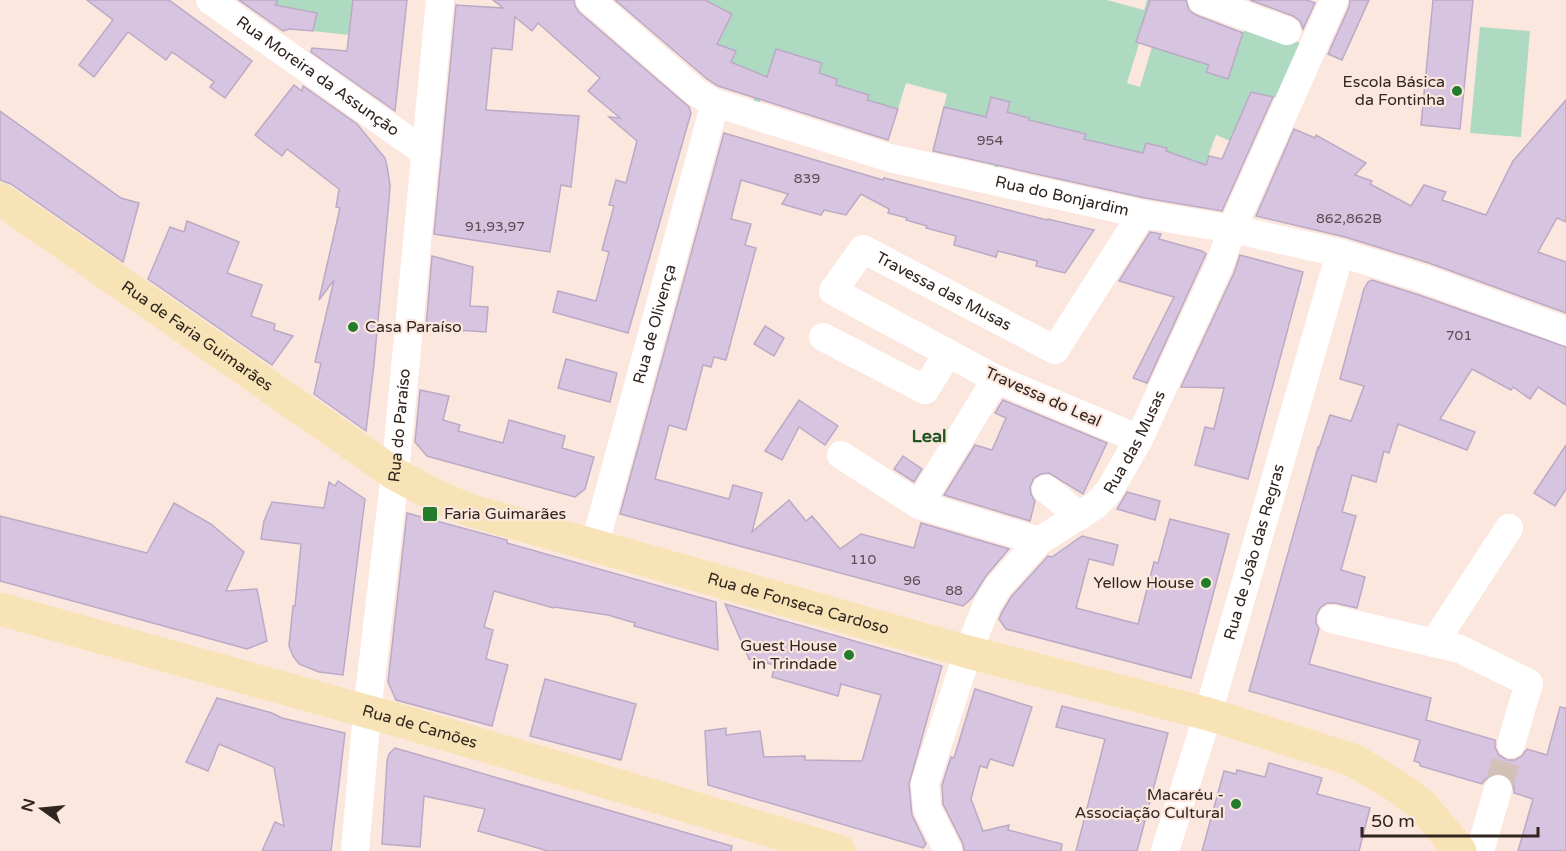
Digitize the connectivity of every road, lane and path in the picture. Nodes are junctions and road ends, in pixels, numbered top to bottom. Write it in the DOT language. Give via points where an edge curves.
graph roads {
  1 [pos="210,0"];
  2 [pos="440,0"];
  3 [pos="590,0"];
  4 [pos="1202,0"];
  5 [pos="1334,0"];
  6 [pos="1287,32"];
  7 [pos="715,103"];
  8 [pos="426,153"];
  9 [pos="0,199"];
  10 [pos="1143,214"];
  11 [pos="1232,229"];
  12 [pos="1340,253"];
  13 [pos="1566,331"];
  14 [pos="824,337"];
  15 [pos="948,353"];
  16 [pos="996,379"];
  17 [pos="1139,439"];
  18 [pos="841,455"];
  19 [pos="395,474"];
  20 [pos="1046,489"];
  21 [pos="919,505"];
  22 [pos="1080,516"];
  23 [pos="1509,528"];
  24 [pos="1038,541"];
  25 [pos="594,547"];
  26 [pos="0,609"];
  27 [pos="1332,619"];
  28 [pos="1434,643"];
  29 [pos="968,652"];
  30 [pos="367,712"];
  31 [pos="1208,714"];
  32 [pos="1511,744"];
  33 [pos="1498,789"];
  34 [pos="355,851"];
  35 [pos="839,851"];
  36 [pos="948,851"];
  37 [pos="1165,851"];
  38 [pos="1461,851"];
  39 [pos="1480,851"];
  1 -- 8 [label="street, Rua Moreira da Assunção"];
  2 -- 8 [label="street, Rua do Paraíso"];
  3 -- 7 [label="street, Rua do Bonjardim" via="697,93"];
  4 -- 6 [label="street"];
  5 -- 11 [label="street, Rua das Musas"];
  7 -- 10 [label="street, Rua do Bonjardim" via="890,158"];
  7 -- 25 [label="street, Rua de Olivença"];
  8 -- 19 [label="street, Rua do Paraíso"];
  9 -- 19 [label="main road, Rua de Faria Guimarães"];
  10 -- 11 [label="street, Rua do Bonjardim"];
  10 -- 15 [label="street, Travessa das Musas" via="1055,350 863,249 833,291"];
  11 -- 12 [label="street, Rua do Bonjardim"];
  11 -- 17 [label="street, Rua das Musas" via="1219,266"];
  12 -- 13 [label="street, Rua do Bonjardim"];
  12 -- 31 [label="street, Rua de João das Regras"];
  14 -- 15 [label="street" via="925,390"];
  15 -- 16 [label="street, Travessa do Leal"];
  16 -- 17 [label="street, Travessa do Leal"];
  16 -- 21 [label="street"];
  17 -- 22 [label="street, Rua das Musas" via="1109,491"];
  18 -- 21 [label="street"];
  19 -- 25 [label="main road, Rua de Fonseca Cardoso" via="469,510"];
  19 -- 30 [label="street, Rua do Paraíso"];
  20 -- 22 [label="street"];
  21 -- 24 [label="street"];
  22 -- 24 [label="street, Rua das Musas"];
  23 -- 28 [label="street"];
  24 -- 29 [label="street, Rua das Musas" via="998,587"];
  25 -- 29 [label="main road, Rua de Fonseca Cardoso"];
  26 -- 30 [label="main road, Rua de Camões"];
  27 -- 28 [label="street"];
  28 -- 32 [label="street" via="1460,649 1529,683"];
  29 -- 31 [label="main road, Rua de Fonseca Cardoso"];
  29 -- 36 [label="street, Rua das Musas" via="925,783 927,808"];
  30 -- 34 [label="street, Rua do Paraíso"];
  30 -- 35 [label="main road, Rua de Camões"];
  31 -- 37 [label="street, Rua de João das Regras"];
  31 -- 38 [label="main road, Rua de Fonseca Cardoso" via="1353,760 1422,805"];
  33 -- 39 [label="street"];
}
